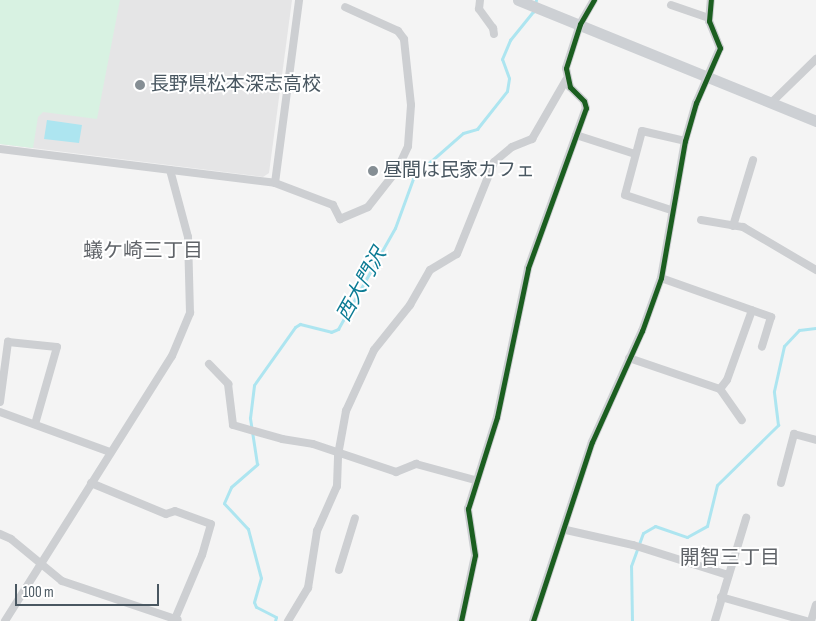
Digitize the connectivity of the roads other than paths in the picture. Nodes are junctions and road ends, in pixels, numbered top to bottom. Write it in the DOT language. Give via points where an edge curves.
graph roads {
  1 [pos="300,0"];
  2 [pos="480,0"];
  3 [pos="518,0"];
  4 [pos="594,0"];
  5 [pos="711,0"];
  6 [pos="671,6"];
  7 [pos="346,7"];
  8 [pos="709,18"];
  9 [pos="580,24"];
  10 [pos="494,34"];
  11 [pos="816,59"];
  12 [pos="708,76"];
  13 [pos="566,80"];
  14 [pos="772,102"];
  15 [pos="816,121"];
  16 [pos="576,135"];
  17 [pos="685,142"];
  18 [pos="0,149"];
  19 [pos="635,154"];
  20 [pos="753,160"];
  21 [pos="170,170"];
  22 [pos="275,182"];
  23 [pos="672,210"];
  24 [pos="701,220"];
  25 [pos="733,226"];
  26 [pos="816,270"];
  27 [pos="661,278"];
  28 [pos="752,310"];
  29 [pos="762,347"];
  30 [pos="629,358"];
  31 [pos="209,364"];
  32 [pos="720,389"];
  33 [pos="0,402"];
  34 [pos="0,412"];
  35 [pos="742,420"];
  36 [pos="35,424"];
  37 [pos="816,440"];
  38 [pos="110,452"];
  39 [pos="338,455"];
  40 [pos="475,480"];
  41 [pos="91,483"];
  42 [pos="781,483"];
  43 [pos="355,518"];
  44 [pos="746,518"];
  45 [pos="566,530"];
  46 [pos="0,534"];
  47 [pos="41,562"];
  48 [pos="339,570"];
  49 [pos="728,575"];
  50 [pos="721,597"];
  51 [pos="816,605"];
  52 [pos="177,620"];
  53 [pos="5,621"];
  54 [pos="288,621"];
  55 [pos="461,621"];
  56 [pos="533,621"];
  57 [pos="715,621"];
  58 [pos="806,621"];
  59 [pos="811,621"];
  1 -- 22 [label="street"];
  2 -- 10 [label="street" via="479,9"];
  3 -- 9 [label="street"];
  4 -- 9 [label="street"];
  5 -- 8 [label="street"];
  6 -- 8 [label="street"];
  7 -- 22 [label="street" via="398,31 404,39 411,105 408,146 396,170 368,207 340,219 333,205"];
  8 -- 12 [label="street" via="720,48"];
  9 -- 12 [label="street"];
  9 -- 13 [label="street" via="566,68"];
  11 -- 14 [label="street"];
  12 -- 14 [label="street"];
  12 -- 17 [label="street"];
  13 -- 16 [label="street" via="586,108"];
  13 -- 39 [label="street" via="532,139 512,147 494,162 457,254 430,270 410,305 374,350 346,410"];
  14 -- 15 [label="street"];
  16 -- 19 [label="street"];
  16 -- 40 [label="street" via="528,268 497,417"];
  17 -- 19 [label="street" via="642,131"];
  17 -- 23 [label="street"];
  18 -- 21 [label="street"];
  19 -- 23 [label="street" via="625,195"];
  20 -- 25 [label="street"];
  21 -- 22 [label="street"];
  21 -- 38 [label="street" via="188,237 190,313 172,356"];
  23 -- 27 [label="street"];
  24 -- 25 [label="street"];
  25 -- 26 [label="street" via="743,227"];
  27 -- 28 [label="street"];
  27 -- 30 [label="street"];
  28 -- 29 [label="street" via="772,317"];
  28 -- 32 [label="street" via="727,380"];
  30 -- 32 [label="street"];
  30 -- 45 [label="street" via="592,442"];
  31 -- 39 [label="street" via="228,384 233,424 282,439 313,444"];
  32 -- 35 [label="street"];
  33 -- 36 [label="street" via="8,342 57,347"];
  34 -- 36 [label="street"];
  36 -- 38 [label="street"];
  37 -- 42 [label="street" via="794,434"];
  38 -- 41 [label="street"];
  39 -- 40 [label="street" via="396,472 416,464"];
  39 -- 54 [label="street" via="337,486 317,531 308,588"];
  40 -- 55 [label="street" via="467,520 475,555"];
  41 -- 47 [label="street"];
  41 -- 52 [label="street" via="166,514 175,512 211,524"];
  43 -- 48 [label="street"];
  44 -- 49 [label="street"];
  45 -- 49 [label="street" via="633,545"];
  45 -- 56 [label="street" via="560,535"];
  46 -- 47 [label="street"];
  47 -- 52 [label="street" via="62,581"];
  47 -- 53 [label="street"];
  49 -- 50 [label="street"];
  50 -- 57 [label="street"];
  50 -- 58 [label="street"];
  51 -- 59 [label="street"];
}
